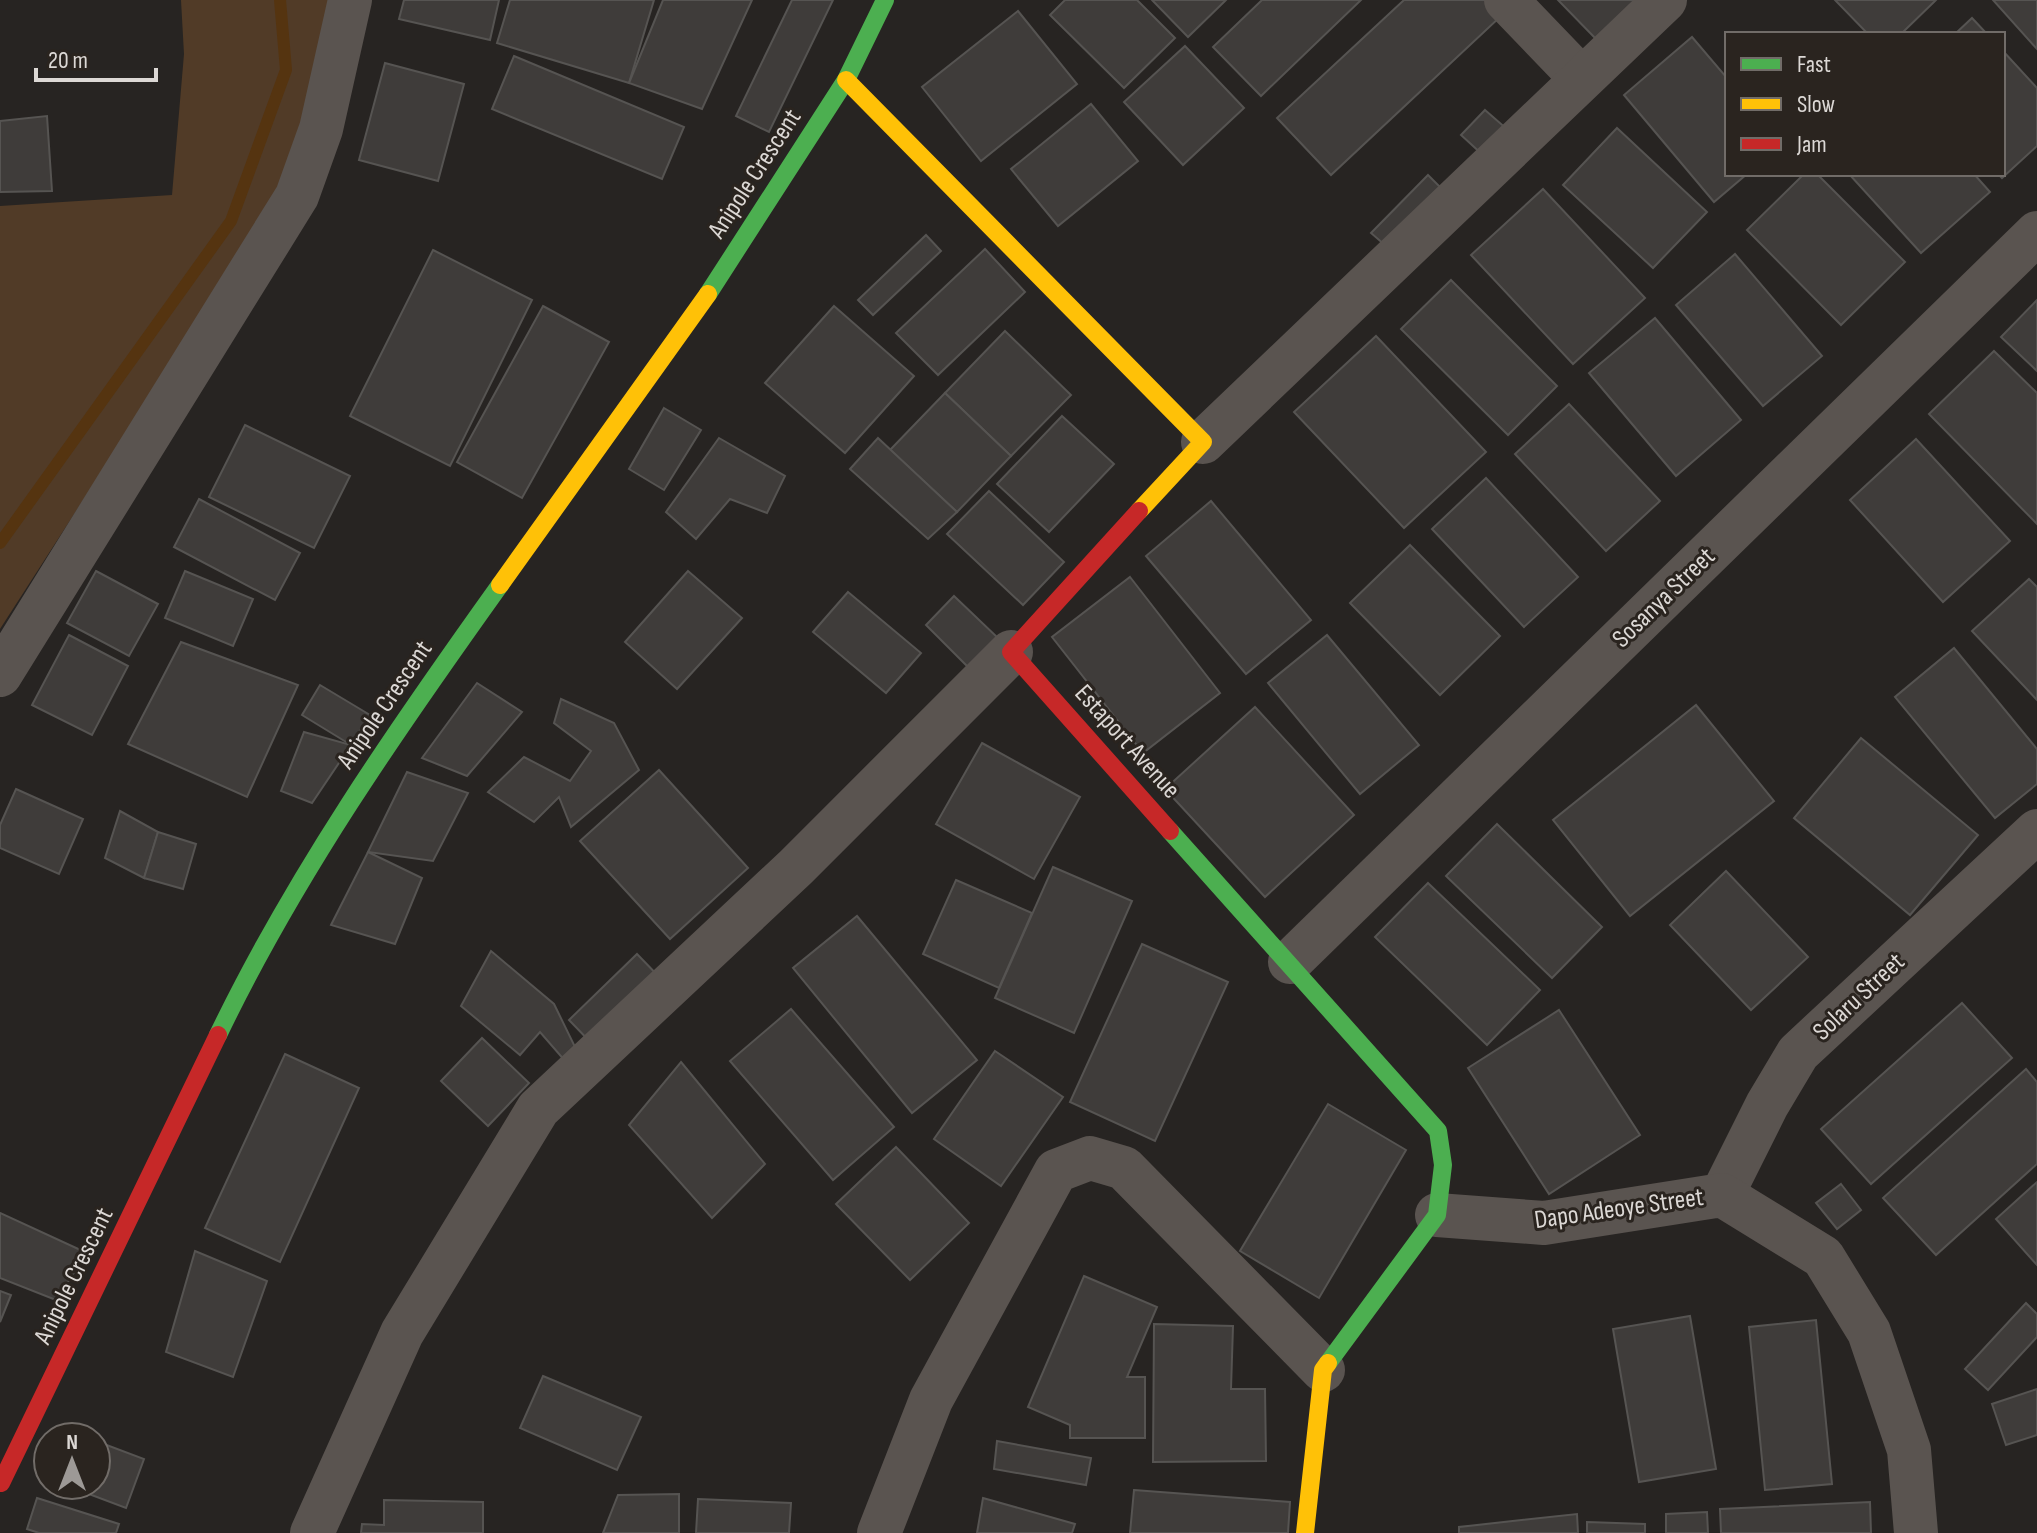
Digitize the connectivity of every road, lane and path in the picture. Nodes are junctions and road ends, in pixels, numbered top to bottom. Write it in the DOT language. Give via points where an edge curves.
graph roads {
  1 [pos="350,0"];
  2 [pos="885,0"];
  3 [pos="1506,0"];
  4 [pos="1665,0"];
  5 [pos="1581,78"];
  6 [pos="846,80"];
  7 [pos="2037,233"];
  8 [pos="1203,442"];
  9 [pos="1011,652"];
  10 [pos="0,675"];
  11 [pos="2037,831"];
  12 [pos="1290,962"];
  13 [pos="1722,1195"];
  14 [pos="1437,1215"];
  15 [pos="1323,1370"];
  16 [pos="1,1483"];
  17 [pos="312,1533"];
  18 [pos="879,1533"];
  19 [pos="1305,1533"];
  20 [pos="1916,1533"];
  1 -- 10 [label="street" via="321,129 297,196"];
  2 -- 6 [label="street, Anipole Crescent"];
  3 -- 5 [label="street"];
  4 -- 5 [label="street"];
  5 -- 8 [label="street"];
  6 -- 8 [label="street"];
  6 -- 16 [label="street, Anipole Crescent" via="714,285 391,737 250,968"];
  7 -- 12 [label="street, Sosanya Street"];
  8 -- 9 [label="street"];
  9 -- 12 [label="street, Estaport Avenue"];
  9 -- 17 [label="street" via="796,867 538,1109 402,1333"];
  11 -- 13 [label="street, Solaru Street" via="1798,1053"];
  12 -- 14 [label="street, Estaport Avenue" via="1438,1131 1443,1165"];
  13 -- 14 [label="street, Dapo Adeoye Street" via="1544,1223"];
  13 -- 20 [label="street, Dapo Adeoye Street" via="1823,1257 1869,1332 1909,1450"];
  14 -- 15 [label="street, Estaport Avenue"];
  15 -- 18 [label="street" via="1124,1168 1090,1158 1056,1171 931,1400"];
  15 -- 19 [label="street"];
}
